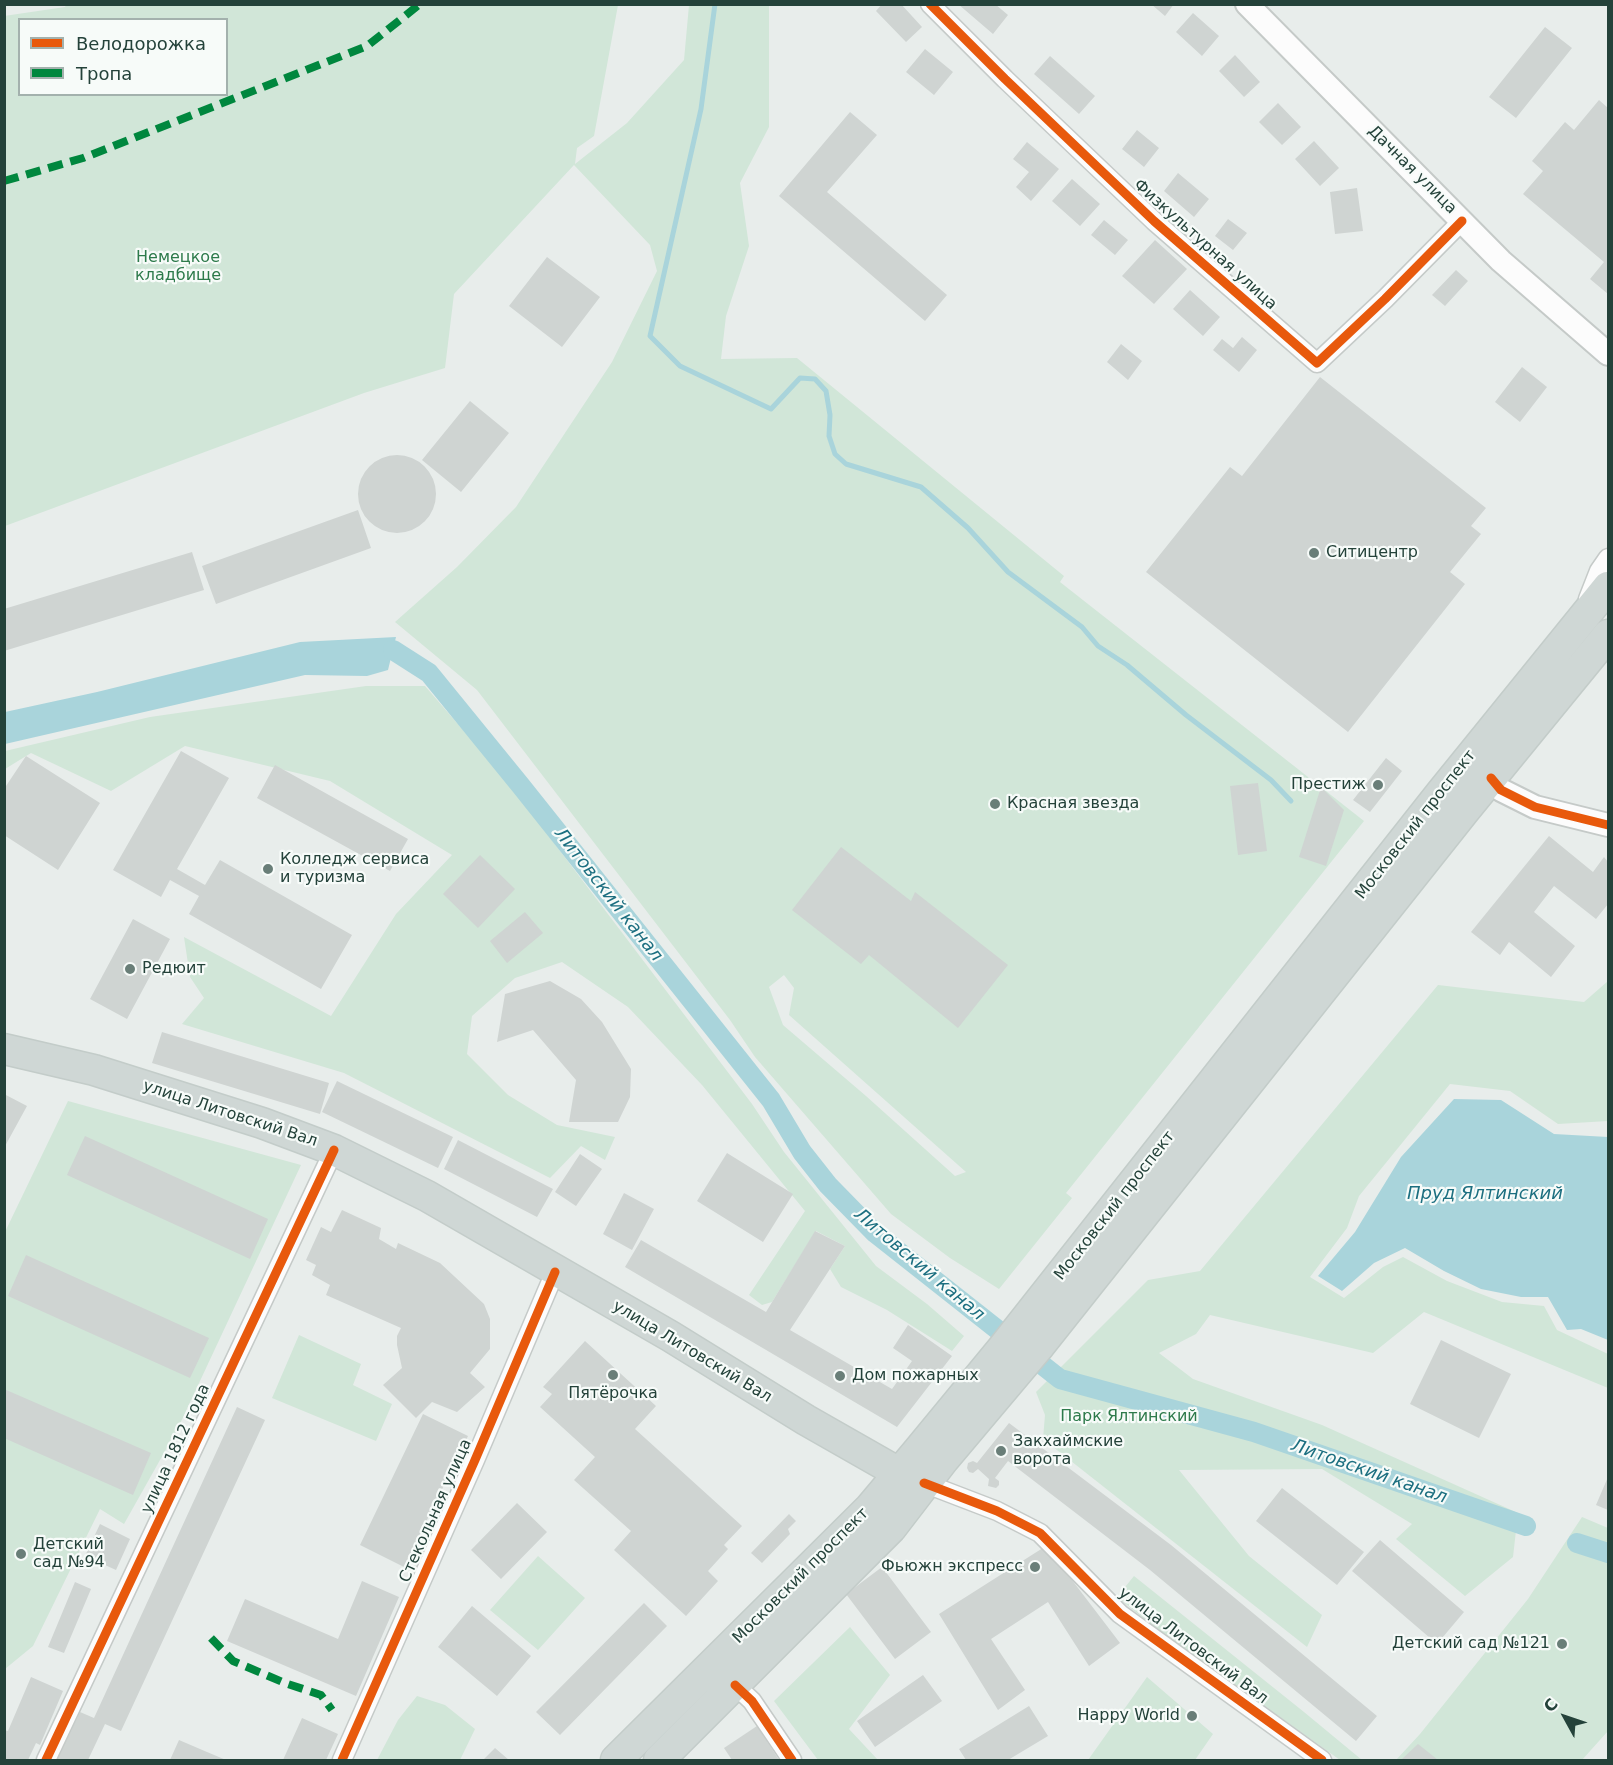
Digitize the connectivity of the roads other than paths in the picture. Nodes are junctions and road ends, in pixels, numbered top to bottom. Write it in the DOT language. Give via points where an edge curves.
graph roads {
  1 [pos="930,4"];
  2 [pos="1247,4"];
  3 [pos="1462,221"];
  4 [pos="1608,354"];
  5 [pos="1608,558"];
  6 [pos="1608,587"];
  7 [pos="1579,621"];
  8 [pos="1608,635"];
  9 [pos="1491,778"];
  10 [pos="1602,823"];
  11 [pos="4,1049"];
  12 [pos="334,1150"];
  13 [pos="555,1272"];
  14 [pos="1021,1347"];
  15 [pos="912,1478"];
  16 [pos="735,1685"];
  17 [pos="46,1761"];
  18 [pos="342,1761"];
  19 [pos="616,1761"];
  20 [pos="659,1761"];
  21 [pos="792,1761"];
  22 [pos="1322,1761"];
  1 -- 3 [label="street, Физкультурная улица" via="1154,221 1317,363"];
  2 -- 3 [label="street, Дачная улица"];
  3 -- 4 [label="street, Дачная улица" via="1501,261"];
  5 -- 7 [label="street, Московский проспект"];
  6 -- 7 [label="main road, Московский проспект"];
  7 -- 14 [label="main road, Московский проспект" via="1426,811"];
  8 -- 9 [label="main road, Московский проспект"];
  9 -- 10 [label="street" via="1519,785"];
  9 -- 14 [label="main road, Московский проспект"];
  11 -- 12 [label="main road, улица Литовский Вал" via="94,1070"];
  12 -- 13 [label="main road, улица Литовский Вал" via="427,1196"];
  12 -- 17 [label="street, улица 1812 года"];
  13 -- 15 [label="main road, улица Литовский Вал"];
  13 -- 18 [label="street, Стекольная улица"];
  14 -- 15 [label="main road, Московский проспект"];
  15 -- 16 [label="main road, Московский проспект" via="891,1528"];
  15 -- 19 [label="main road, Московский проспект" via="870,1508"];
  15 -- 22 [label="street, улица Литовский Вал" via="997,1511 1040,1533 1120,1614"];
  16 -- 20 [label="main road, Московский проспект"];
  16 -- 21 [label="street" via="752,1701"];
}
